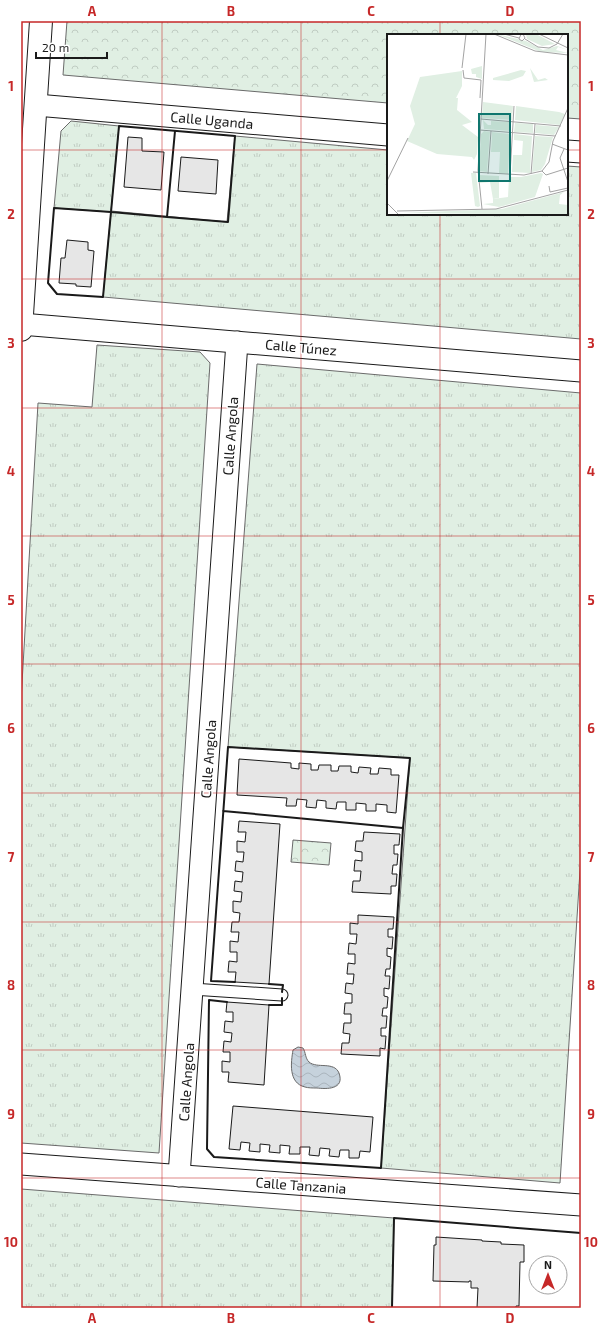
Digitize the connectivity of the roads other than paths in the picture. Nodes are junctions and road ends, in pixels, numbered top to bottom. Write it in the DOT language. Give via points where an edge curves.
graph roads {
  1 [pos="41,21"];
  2 [pos="36,105"];
  3 [pos="387,135"];
  4 [pos="568,151"];
  5 [pos="581,152"];
  6 [pos="22,324"];
  7 [pos="21,330"];
  8 [pos="237,342"];
  9 [pos="581,371"];
  10 [pos="192,989"];
  11 [pos="282,995"];
  12 [pos="21,1164"];
  13 [pos="180,1176"];
  14 [pos="581,1205"];
  1 -- 2 [label="street"];
  2 -- 3 [label="street, Calle Uganda"];
  2 -- 6 [label="street"];
  4 -- 5 [label="street"];
  6 -- 7 [label="street"];
  6 -- 8 [label="street, Calle Túnez"];
  8 -- 9 [label="street, Calle Túnez"];
  8 -- 10 [label="street, Calle Angola"];
  10 -- 11 [label="lane"];
  10 -- 13 [label="street, Calle Angola"];
  12 -- 13 [label="street, Calle Tanzania"];
  13 -- 14 [label="street, Calle Tanzania"];
}
